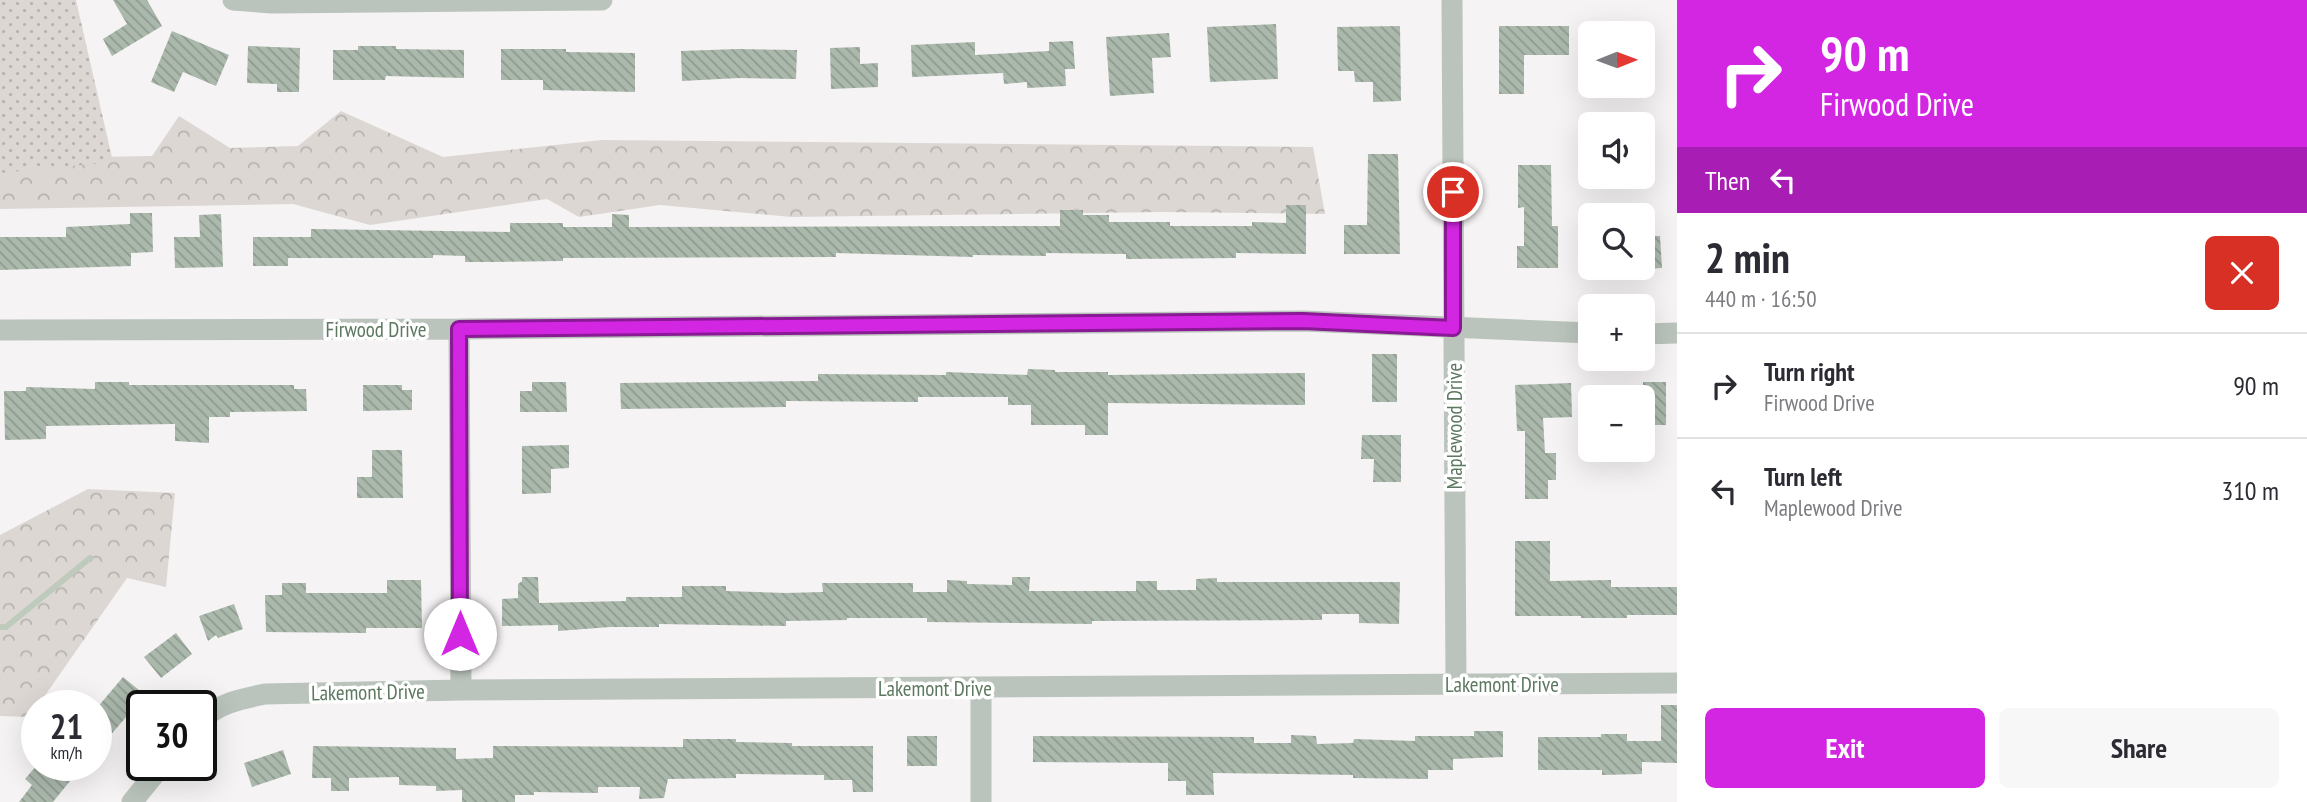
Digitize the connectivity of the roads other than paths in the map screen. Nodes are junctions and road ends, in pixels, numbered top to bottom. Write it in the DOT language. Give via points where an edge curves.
graph roads {
  1 [pos="233,0"];
  2 [pos="602,0"];
  3 [pos="1452,0"];
  4 [pos="1453,328"];
  5 [pos="459,329"];
  6 [pos="0,330"];
  7 [pos="1578,333"];
  8 [pos="1677,333"];
  9 [pos="1655,334"];
  10 [pos="1677,683"];
  11 [pos="1456,684"];
  12 [pos="981,688"];
  13 [pos="461,690"];
  14 [pos="217,709"];
  15 [pos="149,781"];
  16 [pos="131,802"];
  17 [pos="981,802"];
  1 -- 2 [label="street"];
  3 -- 4 [label="street, Maplewood Drive"];
  4 -- 5 [label="street, Firwood Drive" via="1303,321"];
  4 -- 7 [label="street, Firwood Drive"];
  4 -- 11 [label="street, Maplewood Drive"];
  5 -- 6 [label="street, Firwood Drive"];
  5 -- 13 [label="street"];
  8 -- 9 [label="street"];
  10 -- 11 [label="street, Lakemont Drive"];
  11 -- 12 [label="street, Lakemont Drive"];
  12 -- 13 [label="street, Lakemont Drive"];
  12 -- 17 [label="street"];
  13 -- 14 [label="street, Lakemont Drive" via="265,694"];
  15 -- 16 [label="street"];
}
